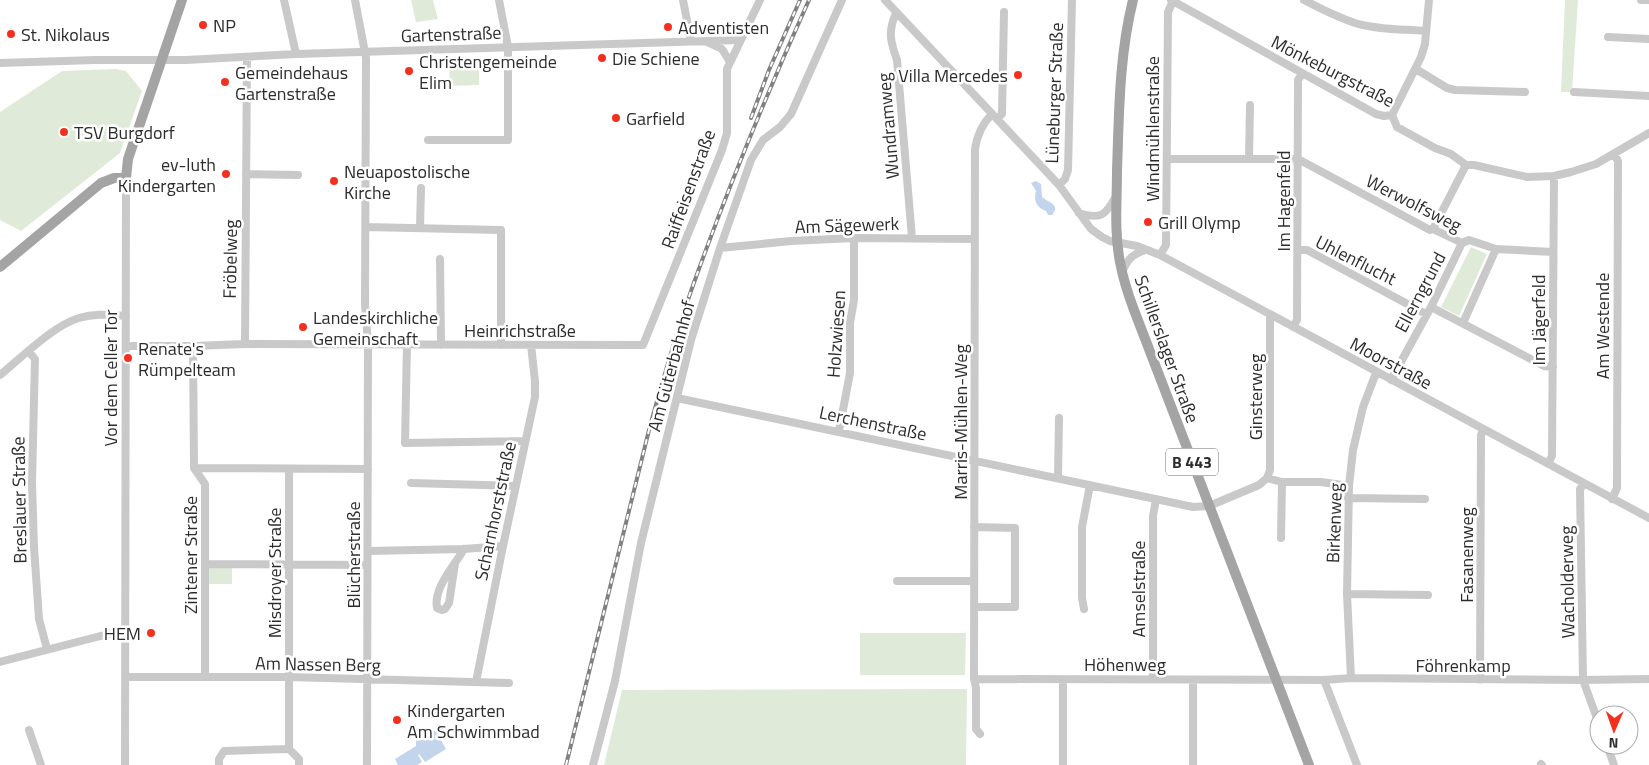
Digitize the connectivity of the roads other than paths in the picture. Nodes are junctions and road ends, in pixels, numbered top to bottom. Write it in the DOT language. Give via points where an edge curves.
graph roads {
  1 [pos="182,0"];
  2 [pos="284,0"];
  3 [pos="354,0"];
  4 [pos="499,0"];
  5 [pos="683,0"];
  6 [pos="760,0"];
  7 [pos="842,0"];
  8 [pos="885,0"];
  9 [pos="1072,0"];
  10 [pos="1133,0"];
  11 [pos="1304,0"];
  12 [pos="1429,0"];
  13 [pos="1641,0"];
  14 [pos="1649,0"];
  15 [pos="1172,1"];
  16 [pos="1004,12"];
  17 [pos="896,13"];
  18 [pos="1426,31"];
  19 [pos="1608,37"];
  20 [pos="1649,39"];
  21 [pos="740,40"];
  22 [pos="691,41"];
  23 [pos="705,41"];
  24 [pos="508,48"];
  25 [pos="366,52"];
  26 [pos="296,54"];
  27 [pos="247,57"];
  28 [pos="162,59"];
  29 [pos="730,62"];
  30 [pos="0,63"];
  31 [pos="1416,69"];
  32 [pos="1302,74"];
  33 [pos="1525,92"];
  34 [pos="1574,92"];
  35 [pos="1649,96"];
  36 [pos="1250,105"];
  37 [pos="1392,115"];
  38 [pos="995,117"];
  39 [pos="1649,133"];
  40 [pos="428,140"];
  41 [pos="1614,154"];
  42 [pos="1249,158"];
  43 [pos="1168,159"];
  44 [pos="1298,159"];
  45 [pos="1466,165"];
  46 [pos="246,174"];
  47 [pos="298,175"];
  48 [pos="1554,176"];
  49 [pos="126,178"];
  50 [pos="1059,185"];
  51 [pos="421,188"];
  52 [pos="1117,193"];
  53 [pos="1079,213"];
  54 [pos="366,227"];
  55 [pos="420,228"];
  56 [pos="1433,228"];
  57 [pos="854,238"];
  58 [pos="912,238"];
  59 [pos="975,239"];
  60 [pos="1117,242"];
  61 [pos="1462,243"];
  62 [pos="720,248"];
  63 [pos="1496,249"];
  64 [pos="1146,250"];
  65 [pos="1298,250"];
  66 [pos="1553,252"];
  67 [pos="1160,255"];
  68 [pos="440,260"];
  69 [pos="0,267"];
  70 [pos="1122,272"];
  71 [pos="1428,310"];
  72 [pos="126,316"];
  73 [pos="1270,316"];
  74 [pos="1463,324"];
  75 [pos="1293,327"];
  76 [pos="245,344"];
  77 [pos="368,344"];
  78 [pos="407,344"];
  79 [pos="441,344"];
  80 [pos="500,345"];
  81 [pos="531,345"];
  82 [pos="643,345"];
  83 [pos="126,346"];
  84 [pos="193,346"];
  85 [pos="29,352"];
  86 [pos="1553,367"];
  87 [pos="1376,373"];
  88 [pos="0,375"];
  89 [pos="1390,380"];
  90 [pos="677,398"];
  91 [pos="1059,418"];
  92 [pos="1483,430"];
  93 [pos="838,431"];
  94 [pos="525,441"];
  95 [pos="974,460"];
  96 [pos="1548,464"];
  97 [pos="194,468"];
  98 [pos="289,469"];
  99 [pos="368,469"];
  100 [pos="1058,478"];
  101 [pos="1267,478"];
  102 [pos="1282,482"];
  103 [pos="411,483"];
  104 [pos="1584,484"];
  105 [pos="1090,485"];
  106 [pos="516,486"];
  107 [pos="1349,486"];
  108 [pos="1348,498"];
  109 [pos="1156,499"];
  110 [pos="1425,499"];
  111 [pos="1612,499"];
  112 [pos="1209,506"];
  113 [pos="1649,518"];
  114 [pos="974,527"];
  115 [pos="1281,538"];
  116 [pos="502,546"];
  117 [pos="464,549"];
  118 [pos="368,551"];
  119 [pos="288,563"];
  120 [pos="205,564"];
  121 [pos="455,564"];
  122 [pos="367,565"];
  123 [pos="897,581"];
  124 [pos="974,581"];
  125 [pos="1347,594"];
  126 [pos="1428,595"];
  127 [pos="974,607"];
  128 [pos="1084,609"];
  129 [pos="125,631"];
  130 [pos="47,649"];
  131 [pos="0,662"];
  132 [pos="125,677"];
  133 [pos="205,677"];
  134 [pos="288,678"];
  135 [pos="1351,678"];
  136 [pos="974,679"];
  137 [pos="1153,679"];
  138 [pos="1649,679"];
  139 [pos="368,680"];
  140 [pos="1063,680"];
  141 [pos="1193,680"];
  142 [pos="1277,680"];
  143 [pos="1324,680"];
  144 [pos="1480,680"];
  145 [pos="1583,680"];
  146 [pos="476,682"];
  147 [pos="509,683"];
  148 [pos="1592,705"];
  149 [pos="30,730"];
  150 [pos="980,734"];
  151 [pos="289,749"];
  152 [pos="219,762"];
  153 [pos="41,765"];
  154 [pos="125,765"];
  155 [pos="299,765"];
  156 [pos="367,765"];
  157 [pos="594,765"];
  158 [pos="1063,765"];
  159 [pos="1193,765"];
  160 [pos="1309,765"];
  161 [pos="1357,765"];
  1 -- 28 [label="main road, Vor dem Celler Tor"];
  2 -- 26 [label="street"];
  3 -- 25 [label="street, Blücherstraße"];
  4 -- 24 [label="street"];
  5 -- 22 [label="street"];
  6 -- 21 [label="street, Raiffeisenstraße"];
  7 -- 62 [label="street, Am Güterbahnhof" via="791,114 763,140 751,160"];
  8 -- 17 [label="street"];
  9 -- 50 [label="street, Lüneburger Straße" via="1068,170"];
  10 -- 52 [label="main road, B 443" via="1122,72"];
  11 -- 18 [label="street" via="1357,23"];
  12 -- 18 [label="street"];
  13 -- 14 [label="street"];
  15 -- 32 [label="street, Mönkeburgstraße"];
  15 -- 43 [label="street, Windmühlenstraße" via="1168,12"];
  16 -- 38 [label="street" via="1002,114"];
  17 -- 38 [label="street"];
  17 -- 58 [label="street, Wundramweg" via="890,26 897,60"];
  18 -- 31 [label="street"];
  19 -- 20 [label="street"];
  21 -- 23 [label="street, Gartenstraße"];
  21 -- 29 [label="street, Raiffeisenstraße"];
  22 -- 23 [label="street, Gartenstraße"];
  22 -- 24 [label="street, Gartenstraße"];
  23 -- 29 [label="street" via="722,49"];
  24 -- 25 [label="street, Gartenstraße"];
  24 -- 40 [label="street" via="508,140"];
  25 -- 26 [label="street, Gartenstraße"];
  25 -- 54 [label="street, Blücherstraße"];
  26 -- 27 [label="street, Gartenstraße"];
  27 -- 28 [label="street, Gartenstraße"];
  27 -- 46 [label="street, Fröbelweg"];
  28 -- 30 [label="street, Gartenstraße"];
  28 -- 49 [label="main road, Vor dem Celler Tor" via="128,159"];
  29 -- 82 [label="street, Raiffeisenstraße" via="726,77 726,140"];
  31 -- 33 [label="street" via="1455,90"];
  31 -- 37 [label="street"];
  32 -- 37 [label="street, Mönkeburgstraße" via="1376,114"];
  32 -- 44 [label="street, Im Hagenfeld" via="1298,80"];
  34 -- 35 [label="street"];
  36 -- 42 [label="street"];
  37 -- 45 [label="street, Mönkeburgstraße" via="1397,127"];
  38 -- 50 [label="street"];
  38 -- 59 [label="street, Marris-Mühlen-Weg" via="983,122 975,149"];
  39 -- 41 [label="street, Mönkeburgstraße"];
  41 -- 48 [label="street, Mönkeburgstraße" via="1596,164"];
  41 -- 111 [label="street, Am Westende" via="1618,161 1617,488"];
  42 -- 43 [label="street"];
  42 -- 44 [label="street"];
  43 -- 67 [label="street, Windmühlenstraße" via="1166,245"];
  44 -- 56 [label="street, Werwolfsweg" via="1430,230"];
  44 -- 65 [label="street, Im Hagenfeld"];
  45 -- 48 [label="street, Mönkeburgstraße" via="1474,164 1526,177"];
  45 -- 56 [label="street, Ellerngrund"];
  46 -- 47 [label="street"];
  46 -- 76 [label="street, Fröbelweg"];
  48 -- 66 [label="street, Im Jägerfeld"];
  49 -- 69 [label="main road" via="101,183"];
  49 -- 72 [label="street, Vor dem Celler Tor"];
  50 -- 53 [label="street"];
  51 -- 55 [label="street"];
  52 -- 53 [label="street" via="1101,215"];
  52 -- 60 [label="main road, B 443"];
  53 -- 60 [label="street" via="1102,237"];
  54 -- 55 [label="street"];
  54 -- 77 [label="street, Blücherstraße"];
  55 -- 80 [label="street" via="501,230"];
  56 -- 61 [label="street, Werwolfsweg"];
  57 -- 58 [label="street, Am Sägewerk"];
  57 -- 62 [label="street, Am Sägewerk"];
  57 -- 93 [label="street, Holzwiesen" via="850,373"];
  58 -- 59 [label="street, Am Sägewerk"];
  59 -- 95 [label="street, Marris-Mühlen-Weg"];
  60 -- 64 [label="street, Moorstraße"];
  60 -- 70 [label="main road, Schillerslager Straße / B 443"];
  61 -- 63 [label="street, Werwolfsweg" via="1469,240"];
  61 -- 71 [label="street, Ellerngrund"];
  62 -- 90 [label="street, Am Güterbahnhof" via="691,340"];
  63 -- 66 [label="street, Werwolfsweg"];
  63 -- 74 [label="street"];
  64 -- 67 [label="street, Moorstraße"];
  64 -- 70 [label="street" via="1130,257"];
  65 -- 71 [label="street, Uhlenflucht" via="1307,250"];
  65 -- 75 [label="street, Im Hagenfeld" via="1297,320"];
  66 -- 86 [label="street, Im Jägerfeld"];
  67 -- 73 [label="street, Moorstraße"];
  68 -- 79 [label="street"];
  70 -- 112 [label="main road, Schillerslager Straße / B 443"];
  71 -- 74 [label="street, Uhlenflucht"];
  71 -- 89 [label="street, Ellerngrund"];
  72 -- 83 [label="street, Vor dem Celler Tor"];
  72 -- 85 [label="street" via="79,318 62,325"];
  73 -- 75 [label="street, Moorstraße"];
  73 -- 101 [label="street, Ginsterweg" via="1270,470"];
  74 -- 86 [label="street, Uhlenflucht" via="1544,366"];
  75 -- 87 [label="street, Moorstraße"];
  76 -- 77 [label="street, Heinrichstraße"];
  76 -- 84 [label="street, Heinrichstraße"];
  77 -- 78 [label="street, Heinrichstraße"];
  77 -- 99 [label="street, Blücherstraße"];
  78 -- 79 [label="street, Heinrichstraße"];
  78 -- 94 [label="street" via="405,443"];
  79 -- 80 [label="street, Heinrichstraße"];
  80 -- 81 [label="street, Heinrichstraße"];
  81 -- 82 [label="street, Heinrichstraße"];
  81 -- 94 [label="street, Scharnhorststraße" via="535,396"];
  83 -- 84 [label="street, Heinrichstraße"];
  83 -- 129 [label="street, Vor dem Celler Tor"];
  84 -- 97 [label="street, Zintener Straße"];
  85 -- 88 [label="street"];
  85 -- 130 [label="street, Breslauer Straße" via="35,359 34,547 39,619"];
  86 -- 96 [label="street, Im Jägerfeld" via="1552,456"];
  87 -- 89 [label="street, Moorstraße"];
  87 -- 107 [label="street, Birkenweg" via="1363,407"];
  89 -- 92 [label="street, Moorstraße"];
  90 -- 93 [label="street, Lerchenstraße"];
  90 -- 157 [label="street, Am Güterbahnhof" via="641,543 615,681"];
  91 -- 100 [label="street"];
  92 -- 96 [label="street, Moorstraße"];
  92 -- 144 [label="street, Fasanenweg"];
  93 -- 95 [label="street, Lerchenstraße"];
  94 -- 106 [label="street, Scharnhorststraße"];
  95 -- 100 [label="street, Lerchenstraße"];
  95 -- 114 [label="street, Marris-Mühlen-Weg"];
  96 -- 104 [label="street, Moorstraße"];
  97 -- 98 [label="street"];
  97 -- 120 [label="street, Zintener Straße" via="205,484"];
  98 -- 99 [label="street"];
  98 -- 119 [label="street, Misdroyer Straße"];
  99 -- 118 [label="street, Blücherstraße"];
  100 -- 105 [label="street, Lerchenstraße"];
  101 -- 102 [label="street"];
  101 -- 112 [label="street" via="1259,485"];
  102 -- 107 [label="street"];
  102 -- 115 [label="street"];
  103 -- 106 [label="street"];
  104 -- 111 [label="street, Moorstraße"];
  104 -- 145 [label="street, Wacholderweg" via="1580,489"];
  105 -- 109 [label="street, Lerchenstraße"];
  105 -- 128 [label="street" via="1082,527"];
  106 -- 116 [label="street, Scharnhorststraße"];
  107 -- 108 [label="street, Birkenweg"];
  108 -- 110 [label="street"];
  108 -- 125 [label="street, Birkenweg"];
  109 -- 112 [label="street, Lerchenstraße" via="1193,507"];
  109 -- 137 [label="street, Amselstraße" via="1153,516"];
  111 -- 113 [label="street, Moorstraße"];
  112 -- 142 [label="main road, Schillerslager Straße / B 443"];
  114 -- 124 [label="street, Marris-Mühlen-Weg"];
  114 -- 127 [label="street" via="1015,528 1015,607"];
  116 -- 117 [label="street"];
  116 -- 146 [label="street, Scharnhorststraße"];
  117 -- 118 [label="street"];
  117 -- 121 [label="street"];
  118 -- 122 [label="street, Blücherstraße"];
  119 -- 120 [label="street"];
  119 -- 122 [label="street"];
  119 -- 134 [label="street, Misdroyer Straße"];
  120 -- 133 [label="street, Zintener Straße"];
  121 -- 121 [label="street" via="444,578 437,597 437,608 442,610 449,603"];
  122 -- 139 [label="street, Blücherstraße"];
  123 -- 124 [label="street"];
  124 -- 127 [label="street, Marris-Mühlen-Weg"];
  125 -- 126 [label="street"];
  125 -- 135 [label="street, Birkenweg"];
  127 -- 136 [label="street, Marris-Mühlen-Weg"];
  129 -- 130 [label="street"];
  129 -- 132 [label="street, Vor dem Celler Tor"];
  130 -- 131 [label="street"];
  132 -- 133 [label="street, Am Nassen Berg"];
  132 -- 154 [label="street, Vor dem Celler Tor"];
  133 -- 134 [label="street, Am Nassen Berg"];
  134 -- 139 [label="street, Am Nassen Berg"];
  134 -- 151 [label="street, Misdroyer Straße"];
  135 -- 143 [label="street, Föhrenkamp"];
  135 -- 144 [label="street, Föhrenkamp"];
  136 -- 140 [label="street, Höhenweg"];
  136 -- 150 [label="street, Marris-Mühlen-Weg" via="976,729"];
  137 -- 140 [label="street, Höhenweg"];
  137 -- 141 [label="street, Höhenweg"];
  138 -- 145 [label="street, Föhrenkamp"];
  139 -- 146 [label="street, Am Nassen Berg"];
  139 -- 156 [label="street, Blücherstraße"];
  140 -- 158 [label="street"];
  141 -- 142 [label="street, Höhenweg"];
  141 -- 159 [label="street"];
  142 -- 143 [label="street, Föhrenkamp"];
  142 -- 160 [label="main road, B 443"];
  143 -- 161 [label="street"];
  144 -- 145 [label="street, Föhrenkamp"];
  145 -- 148 [label="street, Wacholderweg"];
  146 -- 147 [label="street, Am Nassen Berg"];
  149 -- 153 [label="street"];
  151 -- 152 [label="street" via="224,750"];
  151 -- 155 [label="street" via="299,759"];
}
